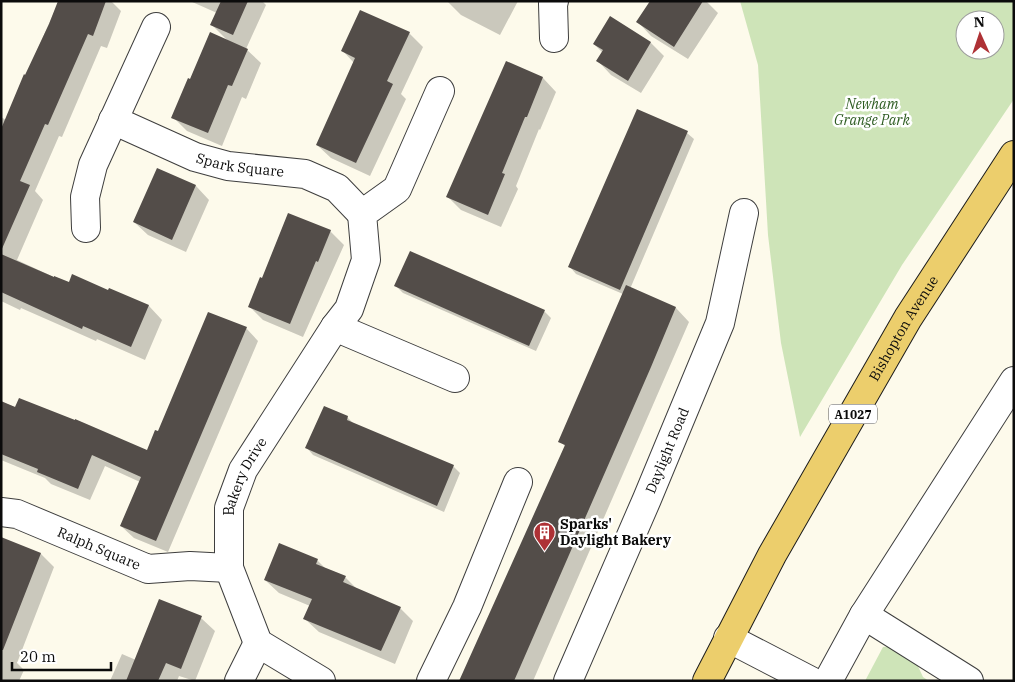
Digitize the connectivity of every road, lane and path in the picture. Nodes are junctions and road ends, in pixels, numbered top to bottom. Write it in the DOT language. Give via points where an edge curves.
graph roads {
  1 [pos="554,1"];
  2 [pos="156,27"];
  3 [pos="554,38"];
  4 [pos="440,91"];
  5 [pos="113,120"];
  6 [pos="1014,155"];
  7 [pos="744,213"];
  8 [pos="362,214"];
  9 [pos="86,228"];
  10 [pos="335,327"];
  11 [pos="455,378"];
  12 [pos="1014,382"];
  13 [pos="518,482"];
  14 [pos="1,512"];
  15 [pos="229,568"];
  16 [pos="864,616"];
  17 [pos="728,638"];
  18 [pos="258,643"];
  19 [pos="239,681"];
  20 [pos="321,681"];
  21 [pos="430,681"];
  22 [pos="568,681"];
  23 [pos="707,681"];
  24 [pos="811,681"];
  25 [pos="828,681"];
  26 [pos="969,681"];
  1 -- 3 [label="street"];
  2 -- 5 [label="street"];
  4 -- 8 [label="street" via="397,189"];
  5 -- 8 [label="street, Spark Square" via="195,157 228,166 305,174 337,188"];
  5 -- 9 [label="street" via="93,165 85,197"];
  6 -- 17 [label="main road, Bishopton Avenue / A1027" via="908,318"];
  7 -- 22 [label="street, Daylight Road" via="720,323 648,499"];
  8 -- 10 [label="street, Bakery Drive" via="366,260 349,309"];
  10 -- 11 [label="street"];
  10 -- 15 [label="street, Bakery Drive" via="243,470 229,508"];
  12 -- 16 [label="street"];
  13 -- 21 [label="street" via="467,607"];
  14 -- 15 [label="street, Ralph Square" via="17,514 148,569"];
  15 -- 18 [label="street, Bakery Drive"];
  16 -- 25 [label="street"];
  16 -- 26 [label="street"];
  17 -- 23 [label="main road, Bishopton Avenue / A1027"];
  17 -- 24 [label="street"];
  18 -- 19 [label="street"];
  18 -- 20 [label="street"];
}
